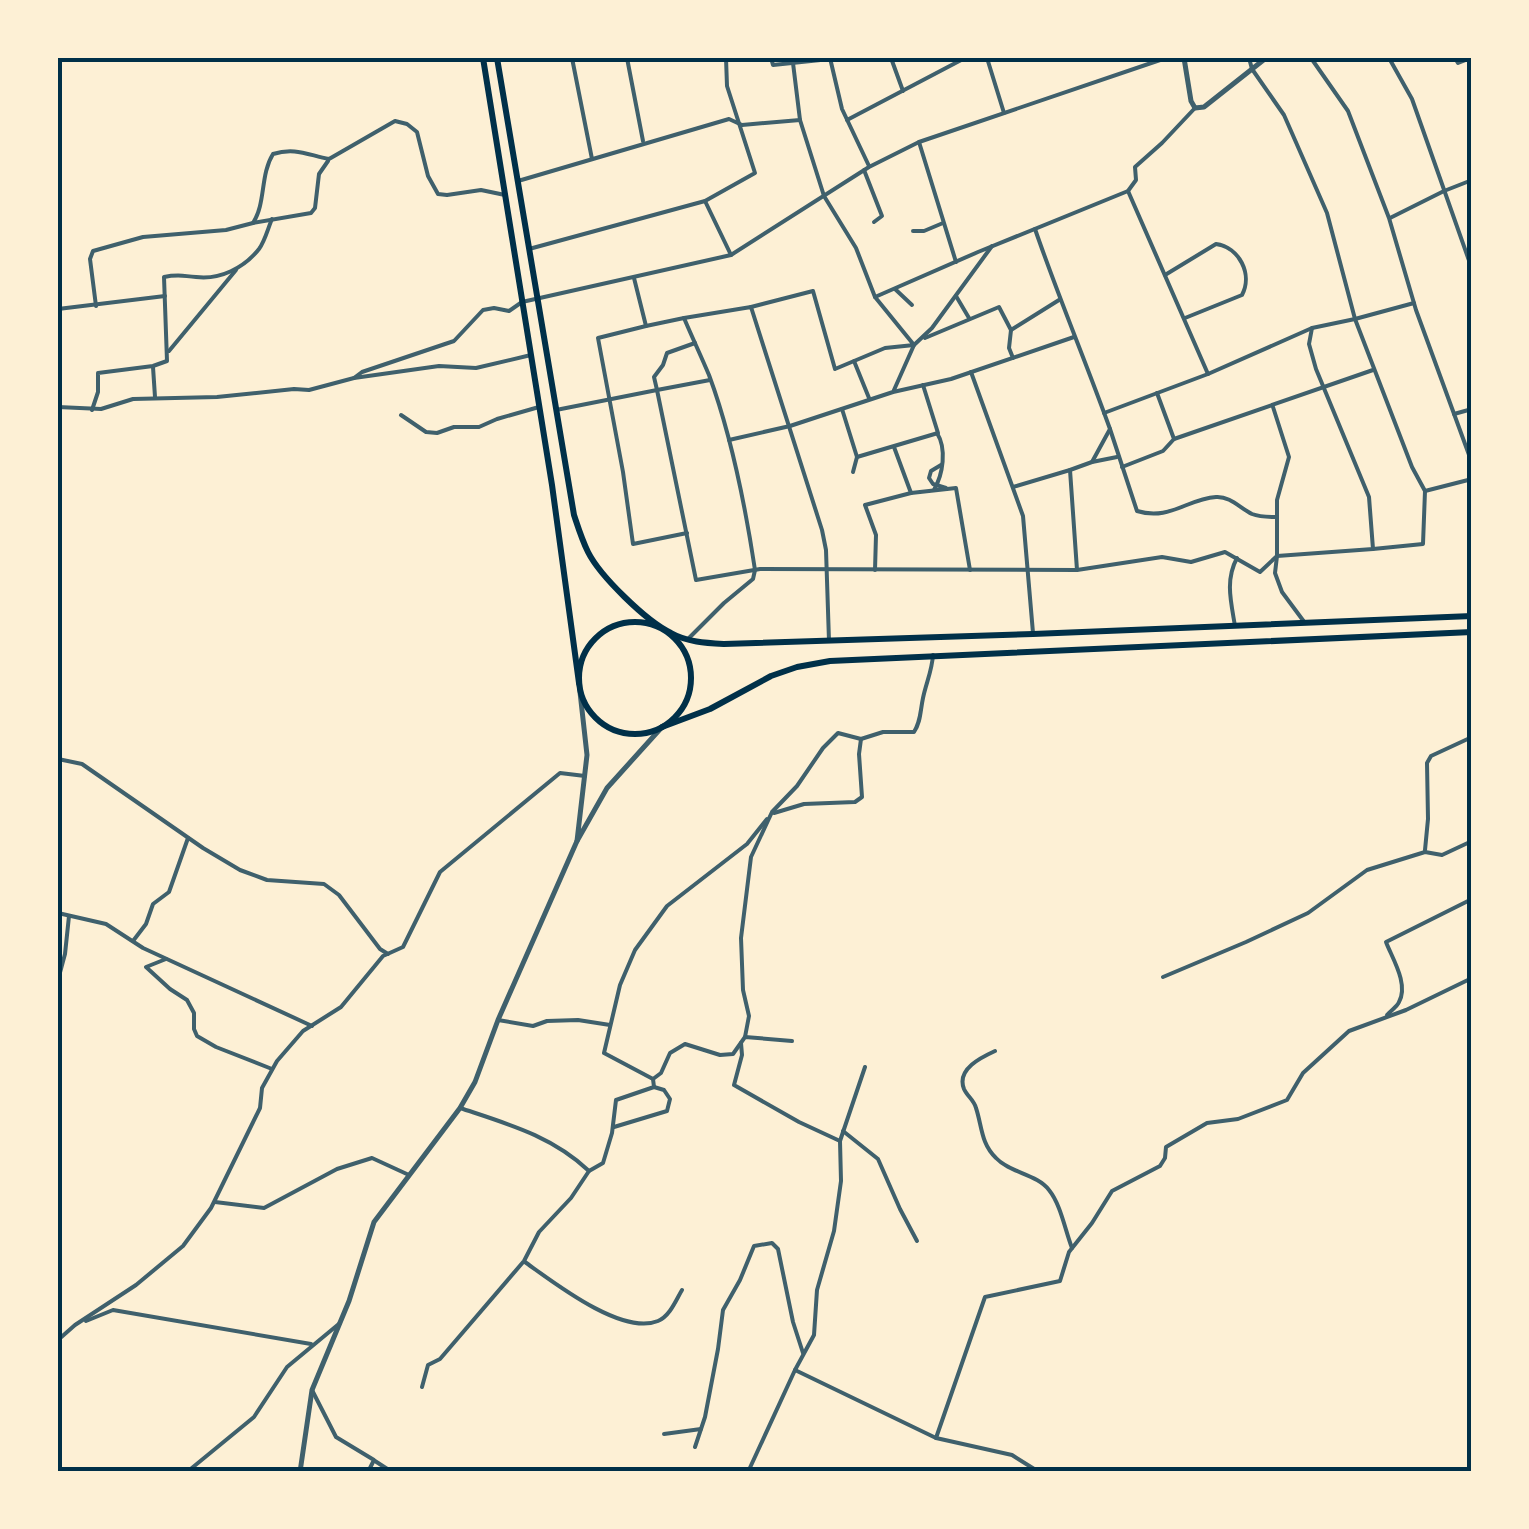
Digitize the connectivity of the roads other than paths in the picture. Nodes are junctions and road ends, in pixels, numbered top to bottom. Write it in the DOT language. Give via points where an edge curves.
graph roads {
  1 [pos="483,58"];
  2 [pos="497,58"];
  3 [pos="572,58"];
  4 [pos="627,58"];
  5 [pos="726,58"];
  6 [pos="771,58"];
  7 [pos="831,58"];
  8 [pos="892,58"];
  9 [pos="964,58"];
  10 [pos="987,58"];
  11 [pos="1166,58"];
  12 [pos="1184,58"];
  13 [pos="1249,58"];
  14 [pos="1266,58"];
  15 [pos="1311,58"];
  16 [pos="1390,58"];
  17 [pos="1456,58"];
  18 [pos="1471,58"];
  19 [pos="793,63"];
  20 [pos="1252,69"];
  21 [pos="903,91"];
  22 [pos="1195,108"];
  23 [pos="1004,113"];
  24 [pos="800,120"];
  25 [pos="847,120"];
  26 [pos="742,125"];
  27 [pos="919,142"];
  28 [pos="644,144"];
  29 [pos="329,159"];
  30 [pos="592,159"];
  31 [pos="867,169"];
  32 [pos="1472,180"];
  33 [pos="518,181"];
  34 [pos="1128,191"];
  35 [pos="1444,191"];
  36 [pos="505,195"];
  37 [pos="824,196"];
  38 [pos="706,201"];
  39 [pos="1388,218"];
  40 [pos="272,219"];
  41 [pos="874,222"];
  42 [pos="253,223"];
  43 [pos="943,223"];
  44 [pos="1034,229"];
  45 [pos="913,231"];
  46 [pos="1472,241"];
  47 [pos="1463,244"];
  48 [pos="992,246"];
  49 [pos="529,249"];
  50 [pos="731,255"];
  51 [pos="956,262"];
  52 [pos="1472,268"];
  53 [pos="236,270"];
  54 [pos="1164,275"];
  55 [pos="634,278"];
  56 [pos="895,289"];
  57 [pos="166,296"];
  58 [pos="956,296"];
  59 [pos="876,297"];
  60 [pos="538,300"];
  61 [pos="1059,300"];
  62 [pos="522,302"];
  63 [pos="1414,302"];
  64 [pos="912,305"];
  65 [pos="96,306"];
  66 [pos="751,307"];
  67 [pos="58,310"];
  68 [pos="684,318"];
  69 [pos="1185,318"];
  70 [pos="1356,319"];
  71 [pos="971,320"];
  72 [pos="646,326"];
  73 [pos="1312,328"];
  74 [pos="1011,330"];
  75 [pos="1075,336"];
  76 [pos="921,340"];
  77 [pos="694,343"];
  78 [pos="914,344"];
  79 [pos="169,351"];
  80 [pos="531,354"];
  81 [pos="1013,358"];
  82 [pos="854,361"];
  83 [pos="153,366"];
  84 [pos="1375,369"];
  85 [pos="971,372"];
  86 [pos="1208,374"];
  87 [pos="354,378"];
  88 [pos="710,380"];
  89 [pos="923,385"];
  90 [pos="1325,388"];
  91 [pos="657,390"];
  92 [pos="893,392"];
  93 [pos="1157,393"];
  94 [pos="155,397"];
  95 [pos="608,400"];
  96 [pos="870,400"];
  97 [pos="1272,406"];
  98 [pos="58,407"];
  99 [pos="539,407"];
  100 [pos="842,409"];
  101 [pos="92,410"];
  102 [pos="556,410"];
  103 [pos="1472,410"];
  104 [pos="1104,413"];
  105 [pos="1454,414"];
  106 [pos="401,415"];
  107 [pos="790,426"];
  108 [pos="1110,429"];
  109 [pos="937,433"];
  110 [pos="1174,439"];
  111 [pos="729,440"];
  112 [pos="894,447"];
  113 [pos="1119,456"];
  114 [pos="857,457"];
  115 [pos="1092,462"];
  116 [pos="1472,463"];
  117 [pos="942,465"];
  118 [pos="1122,467"];
  119 [pos="1070,470"];
  120 [pos="852,472"];
  121 [pos="1472,479"];
  122 [pos="935,488"];
  123 [pos="1014,488"];
  124 [pos="1425,491"];
  125 [pos="911,493"];
  126 [pos="1276,517"];
  127 [pos="687,533"];
  128 [pos="1373,549"];
  129 [pos="1277,556"];
  130 [pos="1237,558"];
  131 [pos="756,570"];
  132 [pos="827,570"];
  133 [pos="875,570"];
  134 [pos="970,570"];
  135 [pos="1026,570"];
  136 [pos="1077,570"];
  137 [pos="1472,616"];
  138 [pos="1304,623"];
  139 [pos="1236,626"];
  140 [pos="668,632"];
  141 [pos="1472,632"];
  142 [pos="1033,634"];
  143 [pos="688,640"];
  144 [pos="829,641"];
  145 [pos="932,655"];
  146 [pos="578,682"];
  147 [pos="662,728"];
  148 [pos="1472,737"];
  149 [pos="860,739"];
  150 [pos="58,759"];
  151 [pos="584,776"];
  152 [pos="771,813"];
  153 [pos="188,838"];
  154 [pos="577,841"];
  155 [pos="1472,841"];
  156 [pos="1425,852"];
  157 [pos="1472,899"];
  158 [pos="58,914"];
  159 [pos="69,916"];
  160 [pos="133,942"];
  161 [pos="388,954"];
  162 [pos="166,959"];
  163 [pos="1163,977"];
  164 [pos="1472,978"];
  165 [pos="58,980"];
  166 [pos="1384,1018"];
  167 [pos="498,1020"];
  168 [pos="610,1025"];
  169 [pos="312,1026"];
  170 [pos="745,1037"];
  171 [pos="792,1041"];
  172 [pos="740,1043"];
  173 [pos="996,1051"];
  174 [pos="864,1067"];
  175 [pos="272,1069"];
  176 [pos="652,1079"];
  177 [pos="654,1087"];
  178 [pos="460,1108"];
  179 [pos="613,1128"];
  180 [pos="843,1131"];
  181 [pos="840,1141"];
  182 [pos="589,1171"];
  183 [pos="409,1175"];
  184 [pos="214,1202"];
  185 [pos="917,1241"];
  186 [pos="1072,1248"];
  187 [pos="524,1261"];
  188 [pos="682,1290"];
  189 [pos="340,1323"];
  190 [pos="75,1325"];
  191 [pos="58,1340"];
  192 [pos="311,1344"];
  193 [pos="804,1355"];
  194 [pos="795,1370"];
  195 [pos="422,1388"];
  196 [pos="312,1390"];
  197 [pos="701,1429"];
  198 [pos="664,1434"];
  199 [pos="936,1438"];
  200 [pos="694,1447"];
  201 [pos="374,1460"];
  202 [pos="187,1472"];
  203 [pos="300,1472"];
  204 [pos="368,1472"];
  205 [pos="392,1472"];
  206 [pos="748,1472"];
  207 [pos="1039,1472"];
  1 -- 36 [label="main road"];
  2 -- 33 [label="main road"];
  3 -- 30 [label="street"];
  4 -- 28 [label="street"];
  5 -- 26 [label="street"];
  6 -- 19 [label="street" via="772,65"];
  7 -- 19 [label="street"];
  7 -- 25 [label="street"];
  8 -- 21 [label="street"];
  9 -- 21 [label="street"];
  10 -- 23 [label="street"];
  11 -- 23 [label="street"];
  12 -- 22 [label="street"];
  13 -- 20 [label="street"];
  14 -- 20 [label="street"];
  15 -- 39 [label="street" via="1348,111"];
  16 -- 35 [label="street"];
  17 -- 18 [label="street"];
  19 -- 24 [label="street"];
  20 -- 22 [label="street"];
  20 -- 70 [label="street" via="1284,114 1327,213"];
  21 -- 25 [label="street"];
  22 -- 34 [label="street" via="1136,167"];
  23 -- 27 [label="street"];
  24 -- 26 [label="street"];
  24 -- 37 [label="street"];
  25 -- 31 [label="street"];
  26 -- 28 [label="street" via="729,119"];
  26 -- 38 [label="street" via="755,173"];
  27 -- 31 [label="street"];
  27 -- 43 [label="street"];
  28 -- 30 [label="street"];
  29 -- 36 [label="street" via="395,121 416,132 438,194"];
  29 -- 40 [label="street" via="311,213"];
  29 -- 42 [label="street" via="300,150 274,154"];
  30 -- 33 [label="street"];
  31 -- 37 [label="street"];
  31 -- 41 [label="street" via="882,216"];
  32 -- 35 [label="street"];
  33 -- 49 [label="main road"];
  34 -- 44 [label="street"];
  34 -- 54 [label="street"];
  35 -- 39 [label="street"];
  35 -- 47 [label="street"];
  36 -- 62 [label="main road"];
  37 -- 50 [label="street"];
  37 -- 59 [label="street"];
  38 -- 49 [label="street"];
  38 -- 50 [label="street"];
  39 -- 63 [label="street"];
  40 -- 42 [label="street"];
  40 -- 53 [label="street" via="260,248"];
  42 -- 65 [label="street" via="143,236 93,251"];
  43 -- 45 [label="street"];
  43 -- 51 [label="street"];
  44 -- 48 [label="street"];
  44 -- 61 [label="street"];
  46 -- 47 [label="street"];
  47 -- 52 [label="street"];
  48 -- 51 [label="street"];
  48 -- 58 [label="street"];
  49 -- 60 [label="main road"];
  50 -- 55 [label="street"];
  51 -- 56 [label="street"];
  53 -- 57 [label="street" via="164,277"];
  53 -- 79 [label="street"];
  54 -- 69 [label="street"];
  54 -- 69 [label="street" via="1216,244 1242,263 1242,295"];
  55 -- 60 [label="street"];
  55 -- 72 [label="street"];
  56 -- 59 [label="street"];
  56 -- 64 [label="street"];
  57 -- 65 [label="street"];
  57 -- 79 [label="street"];
  58 -- 71 [label="street"];
  58 -- 76 [label="street"];
  59 -- 78 [label="street"];
  60 -- 62 [label="street"];
  60 -- 102 [label="main road"];
  61 -- 74 [label="street"];
  61 -- 75 [label="street"];
  62 -- 80 [label="main road"];
  62 -- 87 [label="street" via="510,311 483,310 454,341"];
  63 -- 70 [label="street"];
  63 -- 105 [label="street"];
  65 -- 67 [label="street"];
  66 -- 68 [label="street"];
  66 -- 82 [label="street" via="814,291 835,369"];
  66 -- 107 [label="street"];
  68 -- 72 [label="street"];
  68 -- 77 [label="street"];
  69 -- 86 [label="street"];
  70 -- 73 [label="street"];
  70 -- 84 [label="street"];
  71 -- 74 [label="street" via="1000,308"];
  71 -- 76 [label="street"];
  72 -- 95 [label="street" via="598,338"];
  73 -- 86 [label="street"];
  73 -- 90 [label="street" via="1309,344"];
  74 -- 81 [label="street"];
  75 -- 81 [label="street"];
  75 -- 104 [label="street"];
  76 -- 78 [label="street"];
  77 -- 88 [label="street"];
  77 -- 91 [label="street" via="667,354 654,378"];
  78 -- 82 [label="street"];
  78 -- 92 [label="street"];
  79 -- 83 [label="street" via="168,360"];
  80 -- 87 [label="street" via="476,368 439,366"];
  80 -- 99 [label="main road"];
  81 -- 85 [label="street"];
  82 -- 96 [label="street"];
  83 -- 94 [label="street"];
  83 -- 101 [label="street" via="98,373"];
  84 -- 90 [label="street"];
  84 -- 124 [label="street"];
  85 -- 89 [label="street"];
  85 -- 123 [label="street"];
  86 -- 93 [label="street"];
  87 -- 94 [label="street" via="309,390"];
  88 -- 91 [label="street"];
  88 -- 111 [label="street"];
  89 -- 92 [label="street"];
  89 -- 109 [label="street"];
  90 -- 97 [label="street"];
  90 -- 128 [label="street" via="1369,498"];
  91 -- 95 [label="street"];
  91 -- 127 [label="street"];
  92 -- 96 [label="street"];
  93 -- 104 [label="street"];
  93 -- 110 [label="street"];
  94 -- 101 [label="street"];
  95 -- 102 [label="street"];
  95 -- 127 [label="street" via="633,544"];
  96 -- 100 [label="street"];
  97 -- 110 [label="street"];
  97 -- 126 [label="street" via="1289,457"];
  98 -- 101 [label="street"];
  99 -- 106 [label="street" via="437,433"];
  99 -- 146 [label="main road"];
  100 -- 107 [label="street"];
  100 -- 114 [label="street"];
  102 -- 140 [label="main road" via="586,550 628,600"];
  103 -- 105 [label="street"];
  104 -- 108 [label="street"];
  105 -- 116 [label="street"];
  107 -- 111 [label="street"];
  107 -- 132 [label="street" via="822,530"];
  108 -- 113 [label="street"];
  108 -- 115 [label="street"];
  109 -- 112 [label="street"];
  109 -- 117 [label="street"];
  110 -- 118 [label="street" via="1164,451"];
  111 -- 131 [label="street"];
  112 -- 114 [label="street"];
  112 -- 125 [label="street"];
  113 -- 115 [label="street"];
  113 -- 118 [label="street"];
  114 -- 120 [label="street"];
  115 -- 119 [label="street"];
  117 -- 122 [label="street"];
  117 -- 122 [label="street" via="929,478"];
  118 -- 126 [label="street" via="1137,511 1146,514 1218,496 1256,516"];
  119 -- 123 [label="street"];
  119 -- 136 [label="street"];
  121 -- 124 [label="street"];
  122 -- 125 [label="street"];
  122 -- 134 [label="street" via="956,488"];
  123 -- 135 [label="street"];
  124 -- 128 [label="street" via="1424,544"];
  125 -- 133 [label="street" via="865,505 876,535"];
  126 -- 129 [label="street"];
  127 -- 131 [label="street" via="696,580"];
  128 -- 129 [label="street"];
  129 -- 130 [label="street" via="1260,572"];
  129 -- 138 [label="street" via="1282,592"];
  130 -- 136 [label="street" via="1225,552 1191,562 1162,558"];
  130 -- 139 [label="street" via="1229,593"];
  131 -- 132 [label="street"];
  131 -- 143 [label="street"];
  132 -- 133 [label="street"];
  132 -- 144 [label="street"];
  133 -- 134 [label="street"];
  134 -- 135 [label="street"];
  135 -- 136 [label="street"];
  135 -- 142 [label="street"];
  137 -- 138 [label="main road"];
  138 -- 139 [label="main road"];
  139 -- 142 [label="main road"];
  140 -- 143 [label="main road"];
  140 -- 146 [label="main road" via="634,621 616,624 587,647"];
  140 -- 147 [label="main road" via="689,663 690,682 686,700"];
  141 -- 145 [label="main road"];
  142 -- 144 [label="main road"];
  143 -- 144 [label="main road"];
  145 -- 147 [label="main road" via="798,668"];
  145 -- 149 [label="street" via="914,732"];
  146 -- 147 [label="main road" via="593,716 608,728 626,734"];
  146 -- 151 [label="street"];
  147 -- 154 [label="street" via="606,788"];
  148 -- 156 [label="street" via="1426,764"];
  149 -- 152 [label="street" via="838,733"];
  149 -- 152 [label="street" via="862,797"];
  150 -- 153 [label="street" via="82,764"];
  151 -- 154 [label="street"];
  151 -- 161 [label="street" via="560,774 440,872 403,947"];
  152 -- 168 [label="street" via="747,844 666,906 635,950"];
  152 -- 170 [label="street" via="751,857 741,938"];
  153 -- 160 [label="street" via="169,892 153,904"];
  153 -- 161 [label="street" via="268,880 324,884"];
  154 -- 167 [label="street"];
  155 -- 156 [label="street" via="1442,855"];
  156 -- 163 [label="street" via="1366,870 1308,913"];
  157 -- 166 [label="street" via="1386,942 1402,992"];
  158 -- 159 [label="street"];
  159 -- 160 [label="street" via="106,924"];
  159 -- 165 [label="street"];
  160 -- 162 [label="street"];
  161 -- 169 [label="street" via="341,1007"];
  162 -- 169 [label="street"];
  162 -- 175 [label="street" via="146,968 187,1000 197,1036"];
  164 -- 166 [label="street"];
  166 -- 186 [label="street" via="1349,1031 1303,1072 1288,1100 1238,1120 1207,1123 1166,1147 1160,1166 1112,1191"];
  167 -- 168 [label="street"];
  167 -- 178 [label="street"];
  168 -- 176 [label="street" via="604,1052"];
  169 -- 175 [label="street"];
  170 -- 171 [label="street"];
  170 -- 172 [label="street"];
  172 -- 176 [label="street" via="733,1054 685,1044"];
  172 -- 181 [label="street" via="734,1085"];
  173 -- 186 [label="street" via="968,1069 964,1090 976,1105 987,1149 1008,1169 1047,1186"];
  174 -- 180 [label="street"];
  175 -- 184 [label="street"];
  176 -- 177 [label="street"];
  177 -- 179 [label="street" via="616,1100"];
  177 -- 179 [label="street" via="670,1098 667,1111"];
  178 -- 182 [label="street" via="568,1151"];
  178 -- 183 [label="street"];
  179 -- 182 [label="street" via="603,1163"];
  180 -- 181 [label="street"];
  180 -- 185 [label="street" via="878,1159"];
  181 -- 193 [label="street" via="834,1231 814,1335"];
  182 -- 187 [label="street"];
  183 -- 184 [label="street" via="372,1158 264,1208"];
  183 -- 189 [label="street" via="374,1222"];
  184 -- 190 [label="street" via="162,1265"];
  186 -- 199 [label="street" via="1060,1281 985,1298"];
  187 -- 188 [label="street" via="627,1322 660,1320"];
  187 -- 195 [label="street" via="428,1365"];
  189 -- 192 [label="street"];
  189 -- 196 [label="street"];
  190 -- 191 [label="street"];
  190 -- 192 [label="street" via="112,1310"];
  192 -- 202 [label="street" via="286,1367 254,1417"];
  193 -- 194 [label="street"];
  193 -- 197 [label="street" via="778,1249 772,1243 754,1246 723,1310"];
  194 -- 199 [label="street"];
  194 -- 206 [label="street"];
  196 -- 201 [label="street" via="336,1437"];
  196 -- 203 [label="street"];
  197 -- 198 [label="street"];
  197 -- 200 [label="street"];
  199 -- 207 [label="street" via="1012,1455"];
  201 -- 204 [label="street"];
  201 -- 205 [label="street"];
}
